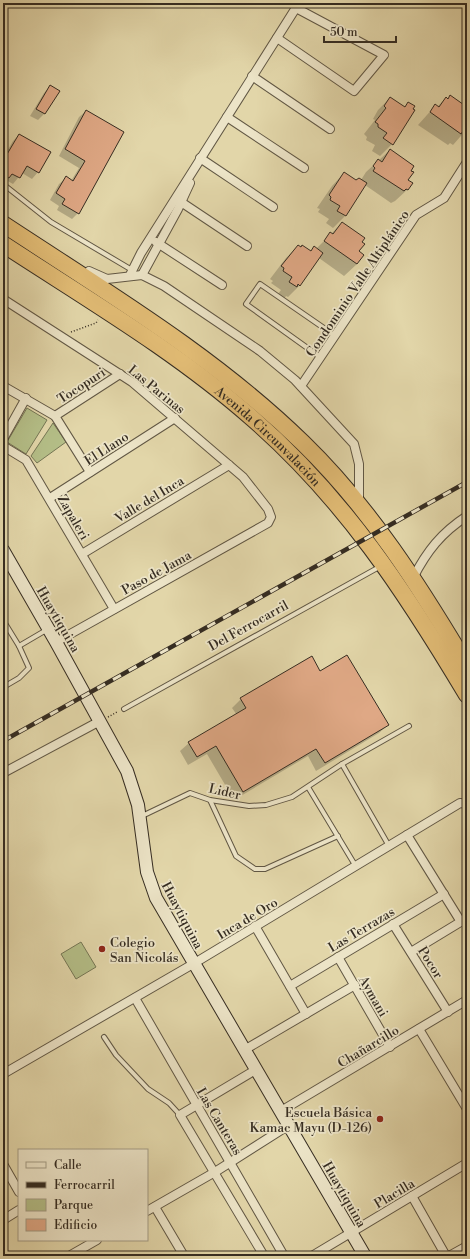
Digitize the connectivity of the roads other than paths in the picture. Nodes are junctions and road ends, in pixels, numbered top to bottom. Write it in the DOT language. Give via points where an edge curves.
graph roads {
  1 [pos="298,6"];
  2 [pos="277,38"];
  3 [pos="252,76"];
  4 [pos="227,116"];
  5 [pos="330,129"];
  6 [pos="200,158"];
  7 [pos="467,162"];
  8 [pos="304,168"];
  9 [pos="3,184"];
  10 [pos="178,200"];
  11 [pos="274,207"];
  12 [pos="3,224"];
  13 [pos="23,237"];
  14 [pos="150,238"];
  15 [pos="3,244"];
  16 [pos="159,244"];
  17 [pos="247,246"];
  18 [pos="131,272"];
  19 [pos="142,275"];
  20 [pos="222,285"];
  21 [pos="3,299"];
  22 [pos="334,336"];
  23 [pos="320,357"];
  24 [pos="120,374"];
  25 [pos="3,386"];
  26 [pos="301,386"];
  27 [pos="26,398"];
  28 [pos="56,416"];
  29 [pos="175,418"];
  30 [pos="3,439"];
  31 [pos="3,446"];
  32 [pos="229,465"];
  33 [pos="90,472"];
  34 [pos="50,498"];
  35 [pos="360,505"];
  36 [pos="467,516"];
  37 [pos="268,523"];
  38 [pos="82,554"];
  39 [pos="5,558"];
  40 [pos="384,564"];
  41 [pos="413,578"];
  42 [pos="114,609"];
  43 [pos="3,620"];
  44 [pos="49,629"];
  45 [pos="56,642"];
  46 [pos="19,646"];
  47 [pos="467,666"];
  48 [pos="3,679"];
  49 [pos="467,695"];
  50 [pos="124,708"];
  51 [pos="100,722"];
  52 [pos="409,726"];
  53 [pos="342,764"];
  54 [pos="3,773"];
  55 [pos="308,787"];
  56 [pos="210,800"];
  57 [pos="463,804"];
  58 [pos="140,817"];
  59 [pos="407,835"];
  60 [pos="338,836"];
  61 [pos="389,846"];
  62 [pos="355,865"];
  63 [pos="444,894"];
  64 [pos="464,920"];
  65 [pos="393,924"];
  66 [pos="255,926"];
  67 [pos="411,952"];
  68 [pos="338,957"];
  69 [pos="193,964"];
  70 [pos="354,985"];
  71 [pos="290,986"];
  72 [pos="135,998"];
  73 [pos="467,1000"];
  74 [pos="448,1012"];
  75 [pos="306,1014"];
  76 [pos="420,1029"];
  77 [pos="104,1037"];
  78 [pos="390,1047"];
  79 [pos="246,1049"];
  80 [pos="257,1069"];
  81 [pos="3,1074"];
  82 [pos="196,1105"];
  83 [pos="467,1109"];
  84 [pos="281,1111"];
  85 [pos="180,1115"];
  86 [pos="289,1125"];
  87 [pos="229,1161"];
  88 [pos="467,1163"];
  89 [pos="3,1164"];
  90 [pos="215,1172"];
  91 [pos="18,1190"];
  92 [pos="412,1196"];
  93 [pos="155,1207"];
  94 [pos="18,1211"];
  95 [pos="148,1211"];
  96 [pos="3,1220"];
  97 [pos="350,1232"];
  98 [pos="95,1241"];
  99 [pos="467,1246"];
  100 [pos="70,1256"];
  101 [pos="184,1256"];
  102 [pos="264,1256"];
  103 [pos="284,1256"];
  104 [pos="312,1256"];
  105 [pos="364,1256"];
  106 [pos="446,1256"];
  107 [pos="450,1256"];
  1 -- 2 [label="street"];
  1 -- 2 [label="street" via="384,55 354,91"];
  2 -- 3 [label="street"];
  3 -- 4 [label="street"];
  3 -- 5 [label="street"];
  4 -- 6 [label="street"];
  4 -- 8 [label="street"];
  6 -- 10 [label="street"];
  6 -- 11 [label="street"];
  7 -- 22 [label="street, Condominio Valle Altiplánico" via="444,198 416,215"];
  9 -- 18 [label="lane" via="51,222"];
  10 -- 14 [label="street"];
  10 -- 16 [label="street"];
  10 -- 17 [label="street"];
  12 -- 13 [label="highway, Avenida Circunvalación"];
  13 -- 18 [label="street, Avenida Circunvalación" via="46,245 99,277 118,278"];
  13 -- 35 [label="highway, Avenida Circunvalación" via="166,332 237,384 304,444"];
  14 -- 16 [label="street"];
  14 -- 18 [label="street"];
  15 -- 40 [label="highway, Avenida Circunvalación" via="170,354 236,404 306,469 355,525"];
  16 -- 19 [label="street"];
  16 -- 20 [label="street"];
  18 -- 19 [label="street, Avenida Circunvalación"];
  19 -- 26 [label="street, Avenida Circunvalación" via="164,286 260,351"];
  21 -- 24 [label="street, Las Parinas"];
  22 -- 23 [label="street, Condominio Valle Altiplánico"];
  22 -- 23 [label="lane" via="260,284 246,304"];
  23 -- 26 [label="street, Condominio Valle Altiplánico"];
  24 -- 28 [label="street, Tocopuri"];
  24 -- 29 [label="street, Las Parinas"];
  25 -- 27 [label="street"];
  26 -- 35 [label="street, Avenida Circunvalación" via="354,444 360,464"];
  27 -- 28 [label="street"];
  27 -- 30 [label="street"];
  28 -- 33 [label="street"];
  29 -- 32 [label="street, Las Parinas"];
  29 -- 33 [label="street, El Llano"];
  31 -- 34 [label="street, Zapaleri" via="26,460"];
  32 -- 37 [label="street, Las Parinas" via="243,477 268,509"];
  32 -- 38 [label="street, Valle del Inca"];
  33 -- 34 [label="street, El Llano"];
  34 -- 38 [label="street, Zapaleri"];
  35 -- 41 [label="highway, Avenida Circunvalación"];
  36 -- 41 [label="street" via="437,540"];
  37 -- 42 [label="street, Paso de Jama"];
  38 -- 42 [label="street, Zapaleri"];
  39 -- 44 [label="street, Huaytiquina"];
  40 -- 49 [label="highway, Avenida Circunvalación"];
  40 -- 50 [label="lane, Del Ferrocarril"];
  41 -- 47 [label="highway, Avenida Circunvalación"];
  42 -- 45 [label="street, Paso de Jama"];
  43 -- 46 [label="lane"];
  44 -- 45 [label="street, Huaytiquina"];
  44 -- 46 [label="lane"];
  45 -- 51 [label="street, Huaytiquina"];
  46 -- 48 [label="lane" via="29,668 20,678 6,685"];
  51 -- 54 [label="street"];
  51 -- 58 [label="street, Huaytiquina" via="128,771"];
  52 -- 53 [label="lane, Lider"];
  53 -- 55 [label="lane, Lider"];
  53 -- 61 [label="lane"];
  55 -- 56 [label="lane, Lider" via="292,797 266,805 249,806"];
  55 -- 60 [label="lane"];
  56 -- 58 [label="lane, Lider" via="190,793"];
  56 -- 60 [label="lane" via="236,856 256,869 265,869"];
  57 -- 59 [label="street, Inca de Oro"];
  58 -- 69 [label="street, Huaytiquina" via="149,881"];
  59 -- 61 [label="street, Inca de Oro"];
  59 -- 63 [label="street"];
  60 -- 62 [label="lane"];
  61 -- 62 [label="street, Inca de Oro"];
  62 -- 66 [label="street, Inca de Oro"];
  63 -- 64 [label="street"];
  63 -- 65 [label="street, Las Terrazas"];
  64 -- 67 [label="street"];
  65 -- 67 [label="street, Pocor"];
  65 -- 68 [label="street, Las Terrazas"];
  66 -- 69 [label="street, Inca de Oro"];
  66 -- 71 [label="street"];
  67 -- 74 [label="street, Pocor"];
  68 -- 70 [label="street, Aymani"];
  68 -- 71 [label="street, Las Terrazas"];
  69 -- 72 [label="street, Inca de Oro"];
  69 -- 79 [label="street, Huaytiquina"];
  70 -- 75 [label="street"];
  70 -- 78 [label="street, Aymani"];
  71 -- 75 [label="street"];
  72 -- 81 [label="street, Inca de Oro"];
  72 -- 82 [label="street, Las Canteras"];
  73 -- 74 [label="street, Chañarcillo"];
  74 -- 76 [label="street, Chañarcillo"];
  75 -- 79 [label="street"];
  76 -- 78 [label="street, Chañarcillo"];
  76 -- 83 [label="street"];
  77 -- 85 [label="lane" via="116,1055 148,1089 169,1103"];
  78 -- 84 [label="street, Chañarcillo"];
  79 -- 80 [label="street, Huaytiquina"];
  80 -- 82 [label="street"];
  80 -- 84 [label="street, Huaytiquina"];
  82 -- 85 [label="street"];
  82 -- 87 [label="street, Las Canteras"];
  84 -- 86 [label="street, Huaytiquina"];
  85 -- 90 [label="street"];
  86 -- 87 [label="street"];
  86 -- 97 [label="street, Huaytiquina"];
  87 -- 90 [label="street"];
  87 -- 103 [label="street, Las Canteras"];
  88 -- 92 [label="street, Placilla"];
  89 -- 91 [label="street"];
  90 -- 93 [label="street"];
  90 -- 102 [label="street"];
  92 -- 97 [label="street, Placilla"];
  92 -- 106 [label="street"];
  93 -- 95 [label="street"];
  93 -- 101 [label="street"];
  94 -- 96 [label="street"];
  97 -- 104 [label="street, Placilla"];
  97 -- 105 [label="street, Huaytiquina"];
  98 -- 100 [label="street"];
  99 -- 107 [label="street"];
}
